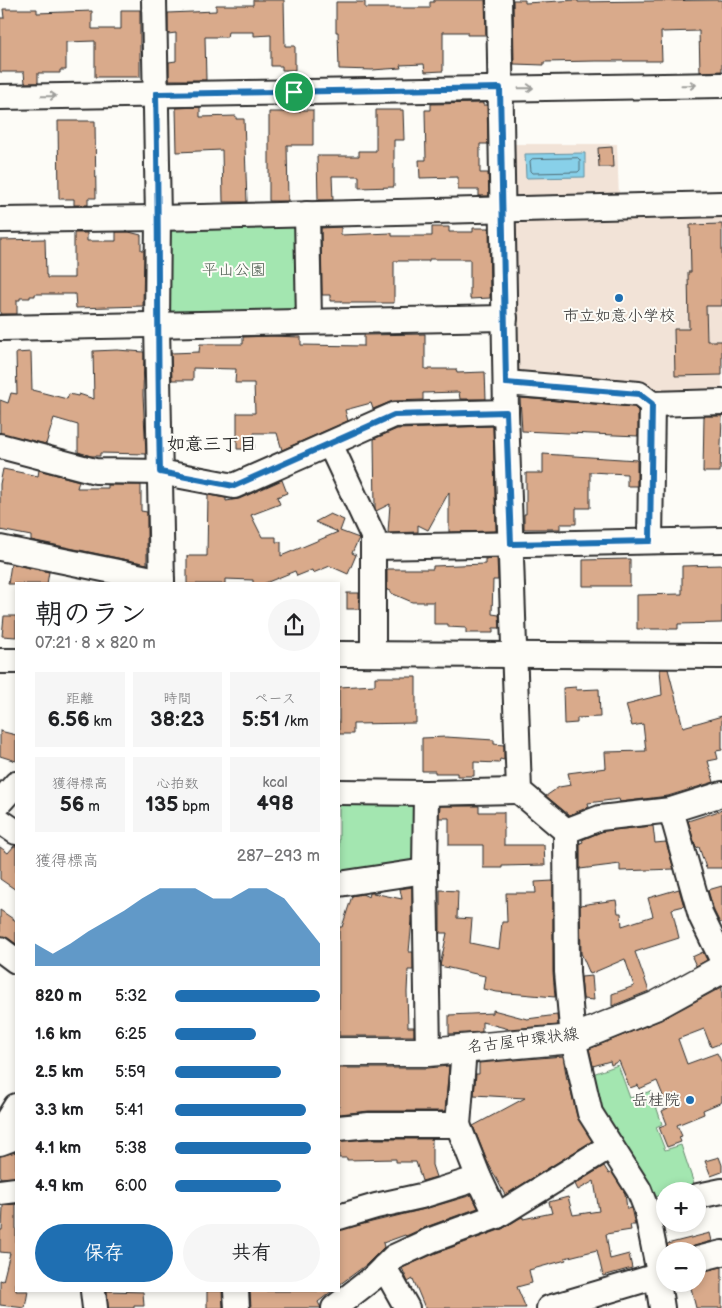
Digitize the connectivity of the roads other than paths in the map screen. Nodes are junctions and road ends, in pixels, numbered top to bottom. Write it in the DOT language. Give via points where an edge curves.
graph roads {
  1 [pos="154,0"];
  2 [pos="499,0"];
  3 [pos="722,85"];
  4 [pos="500,88"];
  5 [pos="156,94"];
  6 [pos="0,97"];
  7 [pos="722,204"];
  8 [pos="503,209"];
  9 [pos="308,214"];
  10 [pos="158,218"];
  11 [pos="0,220"];
  12 [pos="505,318"];
  13 [pos="309,321"];
  14 [pos="157,325"];
  15 [pos="0,328"];
  16 [pos="506,383"];
  17 [pos="722,402"];
  18 [pos="652,404"];
  19 [pos="506,412"];
  20 [pos="330,444"];
  21 [pos="0,446"];
  22 [pos="160,472"];
  23 [pos="722,540"];
  24 [pos="650,541"];
  25 [pos="511,544"];
  26 [pos="373,547"];
  27 [pos="0,548"];
  28 [pos="162,582"];
  29 [pos="340,654"];
  30 [pos="373,654"];
  31 [pos="514,656"];
  32 [pos="722,656"];
  33 [pos="15,660"];
  34 [pos="0,661"];
  35 [pos="15,785"];
  36 [pos="519,791"];
  37 [pos="340,792"];
  38 [pos="426,793"];
  39 [pos="722,794"];
  40 [pos="0,802"];
  41 [pos="671,810"];
  42 [pos="0,820"];
  43 [pos="15,831"];
  44 [pos="566,831"];
  45 [pos="426,871"];
  46 [pos="340,884"];
  47 [pos="0,949"];
  48 [pos="722,959"];
  49 [pos="15,960"];
  50 [pos="722,969"];
  51 [pos="573,1039"];
  52 [pos="464,1049"];
  53 [pos="340,1052"];
  54 [pos="428,1052"];
  55 [pos="15,1108"];
  56 [pos="458,1125"];
  57 [pos="340,1128"];
  58 [pos="0,1132"];
  59 [pos="15,1135"];
  60 [pos="0,1141"];
  61 [pos="610,1146"];
  62 [pos="479,1178"];
  63 [pos="15,1190"];
  64 [pos="722,1191"];
  65 [pos="0,1192"];
  66 [pos="706,1194"];
  67 [pos="656,1206"];
  68 [pos="498,1216"];
  69 [pos="340,1217"];
  70 [pos="722,1253"];
  71 [pos="706,1257"];
  72 [pos="384,1266"];
  73 [pos="656,1271"];
  74 [pos="93,1292"];
  75 [pos="236,1292"];
  76 [pos="661,1292"];
  77 [pos="95,1308"];
  78 [pos="237,1308"];
  79 [pos="334,1308"];
  80 [pos="407,1308"];
  81 [pos="549,1308"];
  82 [pos="662,1308"];
  1 -- 5 [label="street"];
  2 -- 4 [label="street"];
  4 -- 3 [label="street, one-way"];
  4 -- 5 [label="street"];
  4 -- 8 [label="street"];
  6 -- 5 [label="street, one-way"];
  5 -- 10 [label="street"];
  7 -- 8 [label="street"];
  8 -- 9 [label="street"];
  8 -- 12 [label="street"];
  9 -- 10 [label="street"];
  9 -- 13 [label="street"];
  10 -- 11 [label="street"];
  10 -- 14 [label="street"];
  12 -- 13 [label="street"];
  12 -- 16 [label="street"];
  13 -- 14 [label="street"];
  14 -- 15 [label="street"];
  14 -- 22 [label="street"];
  16 -- 18 [label="street" via="639,394"];
  16 -- 19 [label="street"];
  17 -- 18 [label="street"];
  18 -- 24 [label="street"];
  19 -- 20 [label="street" via="394,415"];
  19 -- 25 [label="street"];
  20 -- 22 [label="street" via="234,486"];
  20 -- 26 [label="street" via="373,536"];
  21 -- 22 [label="street" via="95,471"];
  22 -- 28 [label="street"];
  23 -- 24 [label="street"];
  24 -- 25 [label="street"];
  25 -- 26 [label="street"];
  25 -- 31 [label="street"];
  26 -- 30 [label="street"];
  27 -- 28 [label="street"];
  29 -- 30 [label="street"];
  30 -- 31 [label="street"];
  31 -- 32 [label="street"];
  31 -- 36 [label="street"];
  33 -- 34 [label="street"];
  35 -- 40 [label="street"];
  36 -- 38 [label="street"];
  36 -- 44 [label="street"];
  37 -- 38 [label="street"];
  38 -- 45 [label="street"];
  39 -- 41 [label="street"];
  41 -- 44 [label="street" via="600,818"];
  41 -- 48 [label="street" via="701,916"];
  42 -- 43 [label="street"];
  44 -- 51 [label="street" via="567,972"];
  45 -- 46 [label="street"];
  45 -- 54 [label="street"];
  47 -- 49 [label="street"];
  50 -- 51 [label="main road, 名古屋中環状線" via="655,1006"];
  51 -- 52 [label="main road, 名古屋中環状線"];
  51 -- 61 [label="street" via="590,1113"];
  52 -- 54 [label="main road, 名古屋中環状線"];
  52 -- 56 [label="street"];
  53 -- 54 [label="main road, 名古屋中環状線"];
  55 -- 58 [label="street"];
  56 -- 57 [label="street" via="369,1124"];
  56 -- 62 [label="street"];
  59 -- 60 [label="main road"];
  61 -- 67 [label="street" via="639,1190"];
  61 -- 68 [label="street"];
  62 -- 68 [label="street"];
  62 -- 69 [label="street"];
  63 -- 65 [label="street"];
  64 -- 66 [label="street"];
  68 -- 72 [label="street" via="401,1253"];
  70 -- 71 [label="street"];
  72 -- 79 [label="street" via="374,1278"];
  72 -- 80 [label="street"];
  73 -- 81 [label="street"];
  74 -- 77 [label="street"];
  75 -- 78 [label="street"];
  76 -- 82 [label="street"];
}
